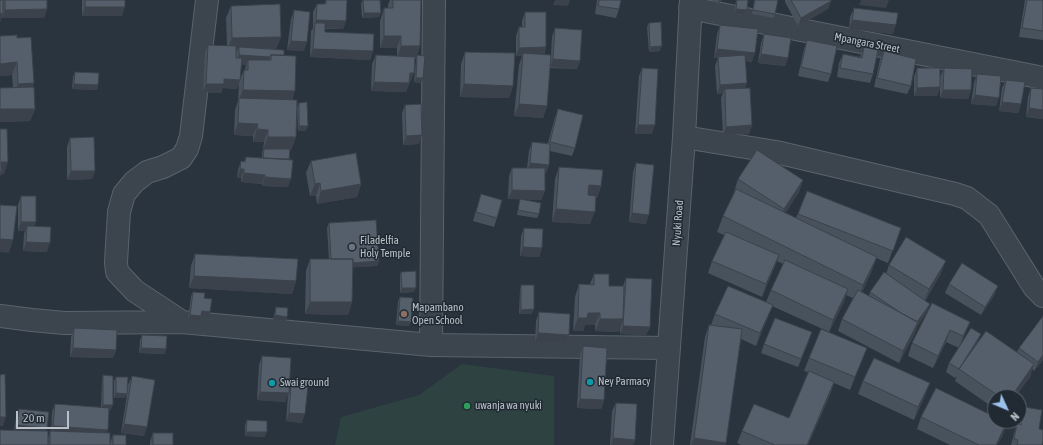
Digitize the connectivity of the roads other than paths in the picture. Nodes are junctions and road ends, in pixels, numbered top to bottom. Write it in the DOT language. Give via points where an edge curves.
graph roads {
  1 [pos="207,0"];
  2 [pos="434,0"];
  3 [pos="690,4"];
  4 [pos="1043,78"];
  5 [pos="684,138"];
  6 [pos="1043,296"];
  7 [pos="0,316"];
  8 [pos="182,322"];
  9 [pos="431,345"];
  10 [pos="669,348"];
  11 [pos="662,445"];
  1 -- 8 [label="street" via="191,136 187,149 181,158 147,172 134,182 124,194 119,212 117,272 134,291"];
  2 -- 9 [label="street"];
  3 -- 4 [label="street, Mpangara Street"];
  3 -- 5 [label="street, Nyuki Road"];
  5 -- 6 [label="street" via="776,152 967,198 989,215 1034,287"];
  5 -- 10 [label="street, Nyuki Road"];
  7 -- 8 [label="street" via="64,323"];
  8 -- 9 [label="street"];
  9 -- 10 [label="street"];
  10 -- 11 [label="street, Nyuki Road"];
}
